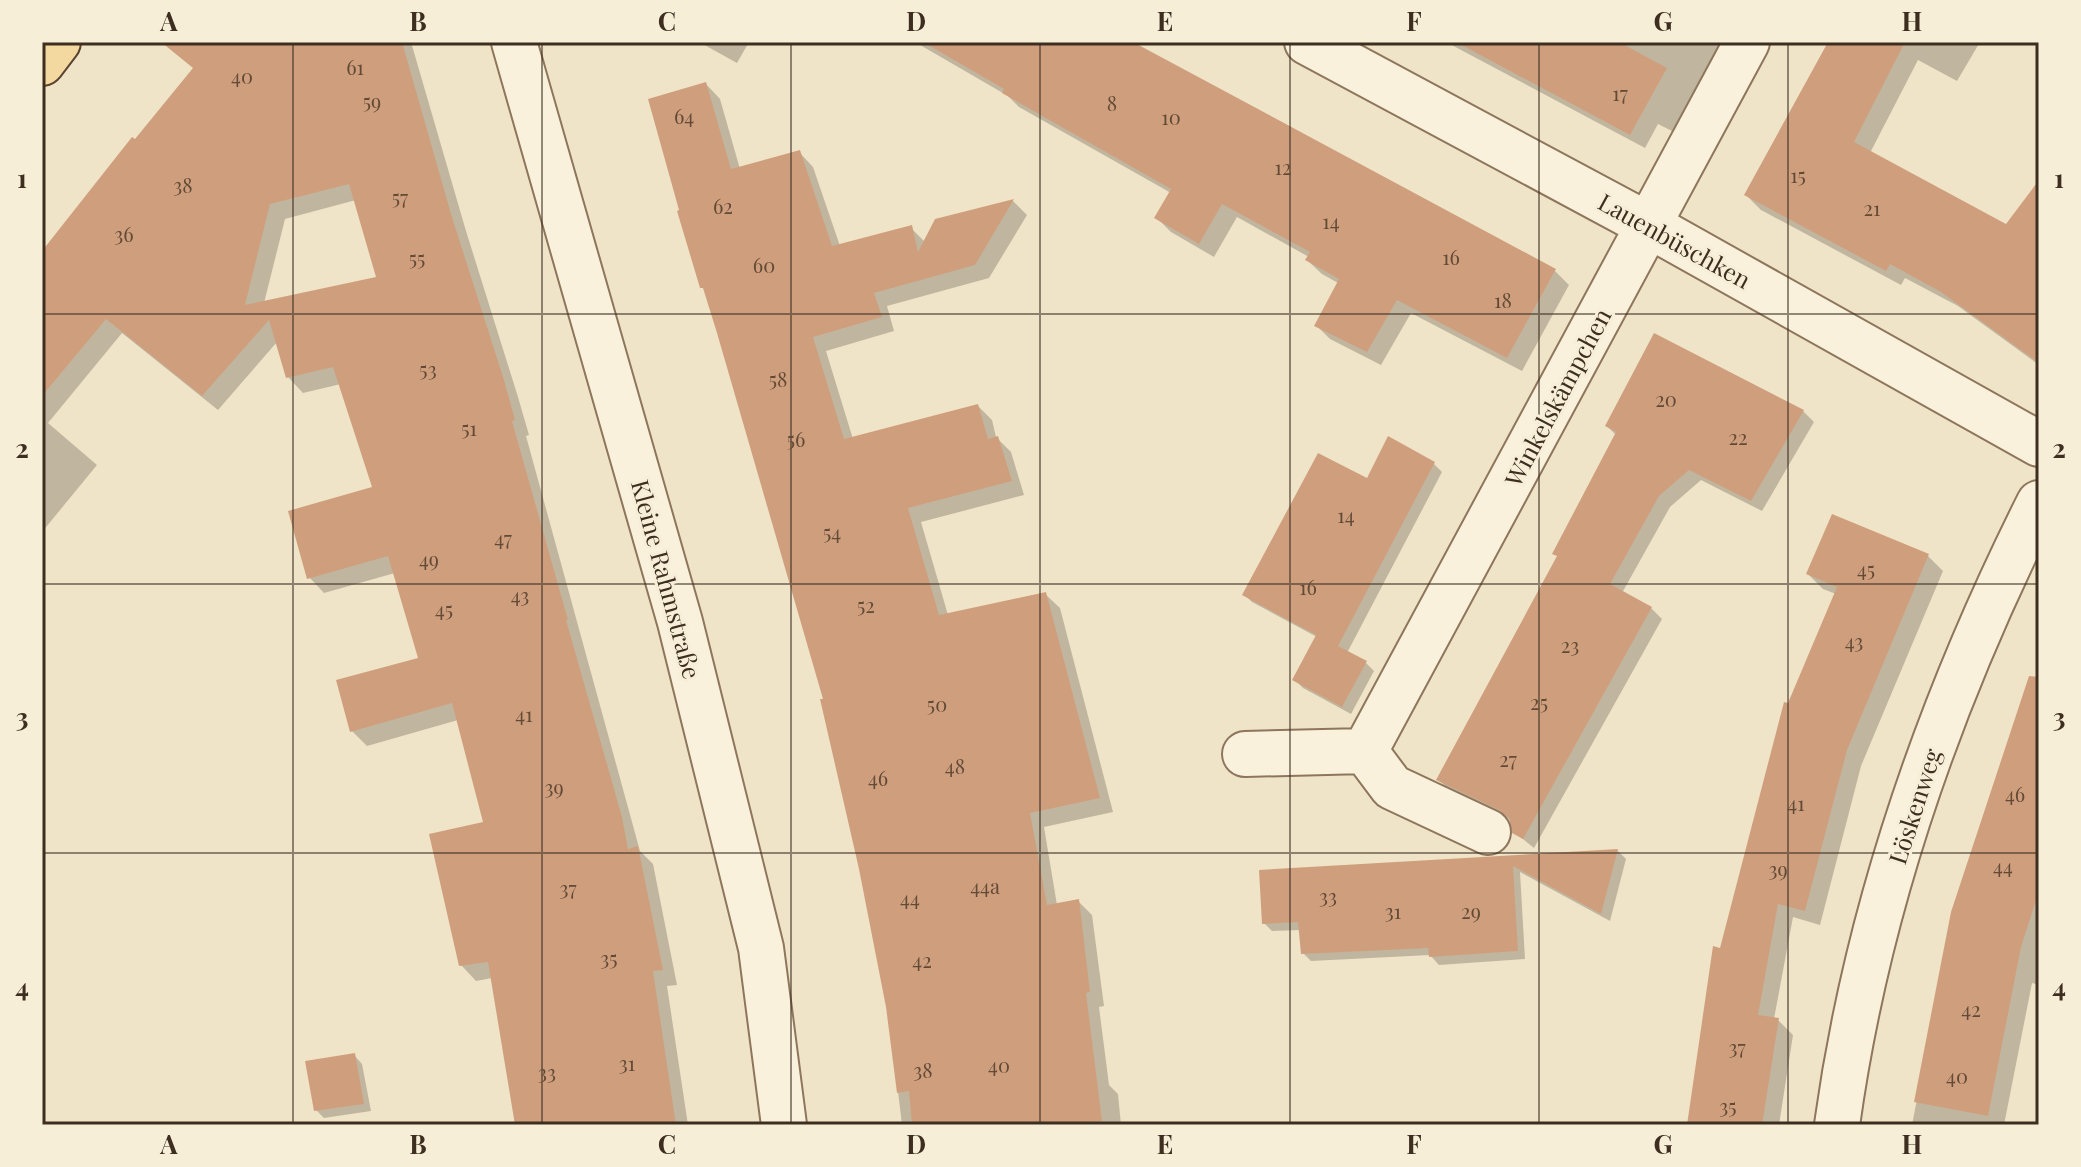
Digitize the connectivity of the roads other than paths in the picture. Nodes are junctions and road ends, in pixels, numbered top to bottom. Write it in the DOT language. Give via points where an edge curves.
graph roads {
  1 [pos="58,42"];
  2 [pos="514,42"];
  3 [pos="1307,42"];
  4 [pos="1747,42"];
  5 [pos="42,63"];
  6 [pos="1650,226"];
  7 [pos="2039,444"];
  8 [pos="2039,503"];
  9 [pos="1365,751"];
  10 [pos="1245,754"];
  11 [pos="1488,832"];
  12 [pos="784,1125"];
  13 [pos="1837,1125"];
  1 -- 5 [label="main road"];
  2 -- 12 [label="street, Kleine Rahmstraße" via="680,622 761,948"];
  3 -- 6 [label="street, Lauenbüschken"];
  4 -- 6 [label="street, Winkelskämpchen"];
  6 -- 7 [label="street, Lauenbüschken"];
  6 -- 9 [label="street, Winkelskämpchen"];
  8 -- 13 [label="street, Löskenweg" via="1965,659 1915,794 1869,953"];
  9 -- 10 [label="street"];
  9 -- 11 [label="street" via="1392,787"];
}
